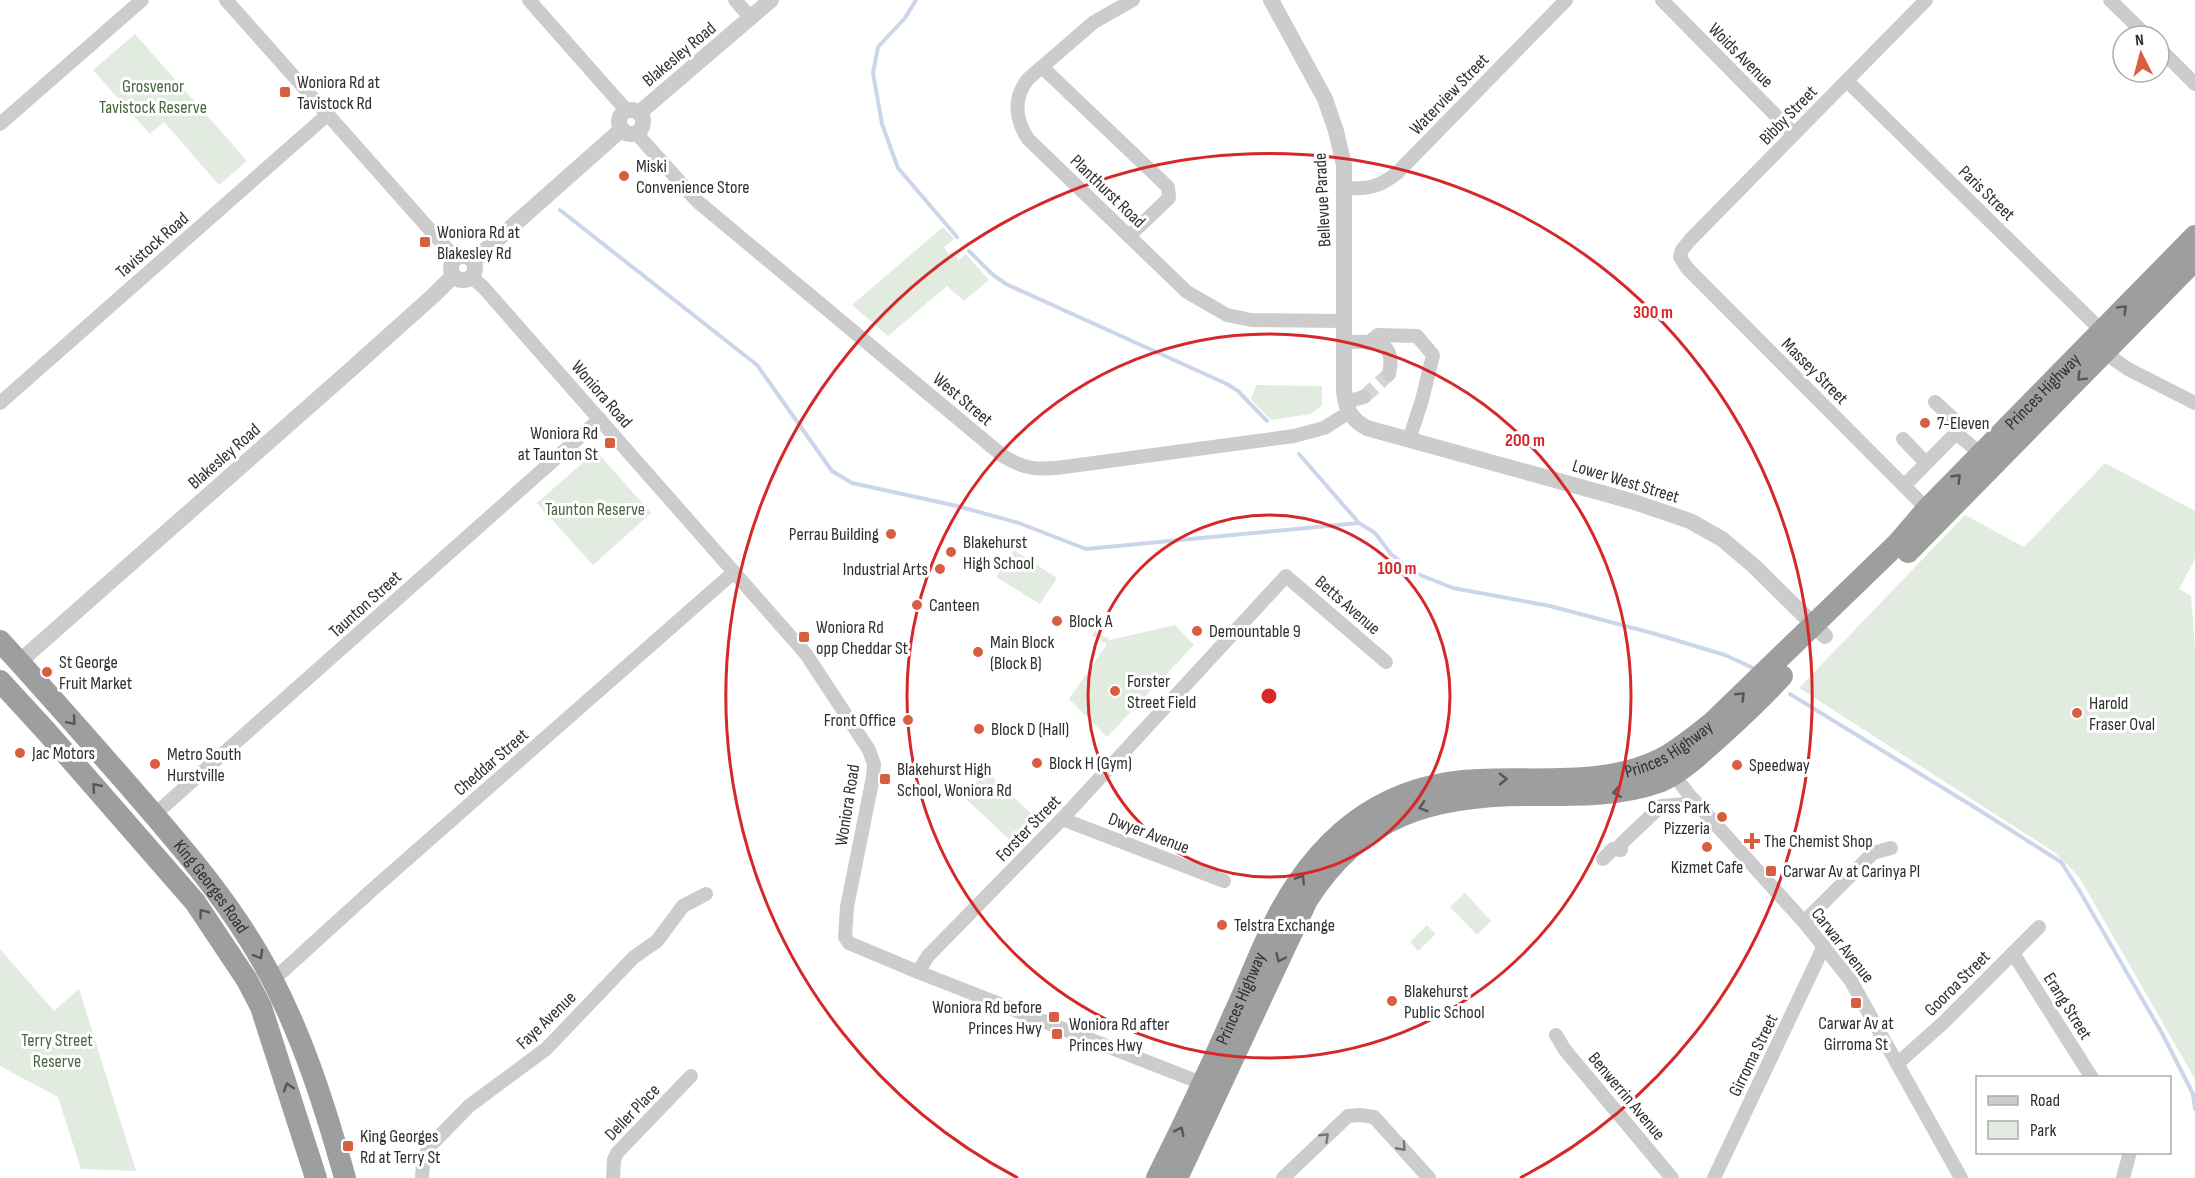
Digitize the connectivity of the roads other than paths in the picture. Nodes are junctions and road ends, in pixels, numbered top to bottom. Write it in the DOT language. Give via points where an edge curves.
graph roads {
  1 [pos="142,0"];
  2 [pos="226,0"];
  3 [pos="529,0"];
  4 [pos="735,0"];
  5 [pos="771,0"];
  6 [pos="1133,0"];
  7 [pos="1271,0"];
  8 [pos="1566,0"];
  9 [pos="1662,0"];
  10 [pos="1926,0"];
  11 [pos="2110,0"];
  12 [pos="751,18"];
  13 [pos="2135,24"];
  14 [pos="2171,60"];
  15 [pos="1042,67"];
  16 [pos="1847,81"];
  17 [pos="2195,84"];
  18 [pos="633,112"];
  19 [pos="327,115"];
  20 [pos="0,124"];
  21 [pos="629,131"];
  22 [pos="1794,134"];
  23 [pos="1345,188"];
  24 [pos="1129,236"];
  25 [pos="2195,236"];
  26 [pos="1680,257"];
  27 [pos="455,258"];
  28 [pos="2195,260"];
  29 [pos="472,269"];
  30 [pos="453,276"];
  31 [pos="1345,321"];
  32 [pos="1344,342"];
  33 [pos="2103,342"];
  34 [pos="1368,343"];
  35 [pos="1389,374"];
  36 [pos="1364,397"];
  37 [pos="1935,402"];
  38 [pos="0,403"];
  39 [pos="2195,404"];
  40 [pos="1347,408"];
  41 [pos="600,419"];
  42 [pos="1956,433"];
  43 [pos="1409,440"];
  44 [pos="1903,440"];
  45 [pos="1981,454"];
  46 [pos="1926,463"];
  47 [pos="1904,486"];
  48 [pos="1927,509"];
  49 [pos="734,572"];
  50 [pos="1286,576"];
  51 [pos="1820,631"];
  52 [pos="0,641"];
  53 [pos="10,661"];
  54 [pos="1386,662"];
  55 [pos="0,681"];
  56 [pos="46,731"];
  57 [pos="1667,767"];
  58 [pos="1696,803"];
  59 [pos="154,815"];
  60 [pos="1062,819"];
  61 [pos="1891,848"];
  62 [pos="1603,860"];
  63 [pos="1224,881"];
  64 [pos="706,894"];
  65 [pos="1804,922"];
  66 [pos="2039,927"];
  67 [pos="1824,946"];
  68 [pos="2013,953"];
  69 [pos="918,972"];
  70 [pos="272,978"];
  71 [pos="1556,1035"];
  72 [pos="1898,1063"];
  73 [pos="691,1076"];
  74 [pos="2091,1076"];
  75 [pos="1210,1086"];
  76 [pos="2129,1154"];
  77 [pos="316,1178"];
  78 [pos="345,1178"];
  79 [pos="422,1178"];
  80 [pos="613,1178"];
  81 [pos="1157,1178"];
  82 [pos="1177,1178"];
  83 [pos="1283,1178"];
  84 [pos="1429,1178"];
  85 [pos="1672,1178"];
  86 [pos="1714,1178"];
  87 [pos="1961,1178"];
  88 [pos="2123,1178"];
  1 -- 20 [label="street"];
  2 -- 19 [label="street"];
  3 -- 18 [label="street"];
  4 -- 12 [label="street"];
  5 -- 12 [label="street, Blakesley Road"];
  6 -- 15 [label="street, Planthurst Road" via="1094,22"];
  7 -- 23 [label="street, Bellevue Parade" via="1324,99 1339,142"];
  8 -- 23 [label="street, Waterview Street" via="1382,185"];
  9 -- 22 [label="street, Woids Avenue"];
  10 -- 16 [label="street, Bibby Street"];
  11 -- 13 [label="street"];
  12 -- 18 [label="street, Blakesley Road"];
  14 -- 17 [label="street"];
  15 -- 24 [label="street, Planthurst Road" via="1028,79 1019,95 1017,111 1022,130"];
  15 -- 24 [label="street" via="1168,187 1169,198"];
  16 -- 22 [label="street, Bibby Street"];
  16 -- 33 [label="street, Paris Street"];
  18 -- 21 [label="street" via="643,123"];
  19 -- 27 [label="street"];
  19 -- 38 [label="street, Tavistock Road"];
  21 -- 29 [label="street"];
  21 -- 40 [label="street, West Street" via="697,201 1003,456 1027,468 1040,470 1294,436 1324,428"];
  22 -- 26 [label="street, Bibby Street" via="1690,240"];
  23 -- 31 [label="street, Bellevue Parade"];
  24 -- 31 [label="street, Planthurst Road" via="1187,292 1227,315 1251,320"];
  33 -- 25 [label="highway, Princes Highway, one-way"];
  26 -- 47 [label="street, Massey Street"];
  27 -- 29 [label="street" via="462,256"];
  27 -- 30 [label="street" via="450,268"];
  28 -- 33 [label="highway, Princes Highway"];
  29 -- 30 [label="street" via="462,281"];
  29 -- 41 [label="street, Woniora Road" via="484,288"];
  30 -- 53 [label="street, Blakesley Road" via="348,372"];
  31 -- 32 [label="street, Bellevue Parade"];
  32 -- 34 [label="street"];
  32 -- 40 [label="street, Bellevue Parade"];
  33 -- 39 [label="street, Paris Street" via="2128,369"];
  33 -- 45 [label="highway, Princes Highway"];
  33 -- 51 [label="highway, Princes Highway, one-way"];
  34 -- 35 [label="street" via="1381,343 1387,348"];
  34 -- 43 [label="street" via="1378,335 1417,336 1433,355"];
  36 -- 40 [label="street, West Street"];
  37 -- 42 [label="street" via="1962,427"];
  40 -- 43 [label="street, Lower West Street" via="1354,420 1367,428"];
  41 -- 49 [label="street, Woniora Road"];
  41 -- 59 [label="street, Taunton Street"];
  42 -- 45 [label="street"];
  42 -- 46 [label="street"];
  43 -- 51 [label="street, Lower West Street" via="1690,521 1722,539"];
  44 -- 46 [label="street"];
  48 -- 45 [label="highway, Princes Highway, one-way"];
  46 -- 47 [label="street"];
  47 -- 48 [label="street, Massey Street"];
  48 -- 51 [label="highway, Princes Highway"];
  49 -- 69 [label="street, Woniora Road" via="806,654 872,756 873,777 847,907 845,937 855,946"];
  49 -- 70 [label="street, Cheddar Street"];
  50 -- 54 [label="street, Betts Avenue"];
  50 -- 60 [label="street, Forster Street"];
  51 -- 57 [label="highway, Princes Highway" via="1749,712 1695,758"];
  52 -- 53 [label="highway, King Georges Road"];
  53 -- 56 [label="highway" via="20,684 42,711"];
  53 -- 59 [label="highway, King Georges Road, one-way"];
  55 -- 56 [label="highway, King Georges Road"];
  77 -- 56 [label="highway, King Georges Road, one-way" via="271,1035 247,980 195,902"];
  57 -- 58 [label="street, Carwar Avenue"];
  57 -- 75 [label="highway, Princes Highway" via="1643,787 1599,794 1449,801 1421,807 1376,829 1342,856 1307,900"];
  58 -- 62 [label="street" via="1661,806 1621,844 1621,850 1613,849"];
  58 -- 65 [label="street, Carwar Avenue"];
  59 -- 70 [label="highway, King Georges Road, one-way" via="224,900"];
  60 -- 63 [label="street, Dwyer Avenue"];
  60 -- 69 [label="street, Forster Street" via="928,956"];
  61 -- 65 [label="street" via="1874,853"];
  64 -- 79 [label="street, Faye Avenue" via="683,906 657,941 634,957 546,1049 469,1106 428,1148"];
  65 -- 67 [label="street, Carwar Avenue"];
  66 -- 68 [label="street, Gooroa Street"];
  67 -- 72 [label="street, Carwar Avenue" via="1856,988"];
  67 -- 86 [label="street, Girroma Street"];
  68 -- 72 [label="street, Gooroa Street"];
  68 -- 74 [label="street, Erang Street"];
  69 -- 75 [label="street, Woniora Road"];
  70 -- 78 [label="highway, King Georges Road" via="316,1082"];
  71 -- 85 [label="street, Benwerrin Avenue"];
  72 -- 87 [label="street, Carwar Avenue"];
  73 -- 80 [label="street, Deller Place" via="617,1153"];
  81 -- 75 [label="highway, Princes Highway, one-way"];
  75 -- 82 [label="highway, Princes Highway"];
  76 -- 88 [label="street"];
  83 -- 84 [label="street, one-way" via="1348,1116 1360,1115 1374,1117"];
}
